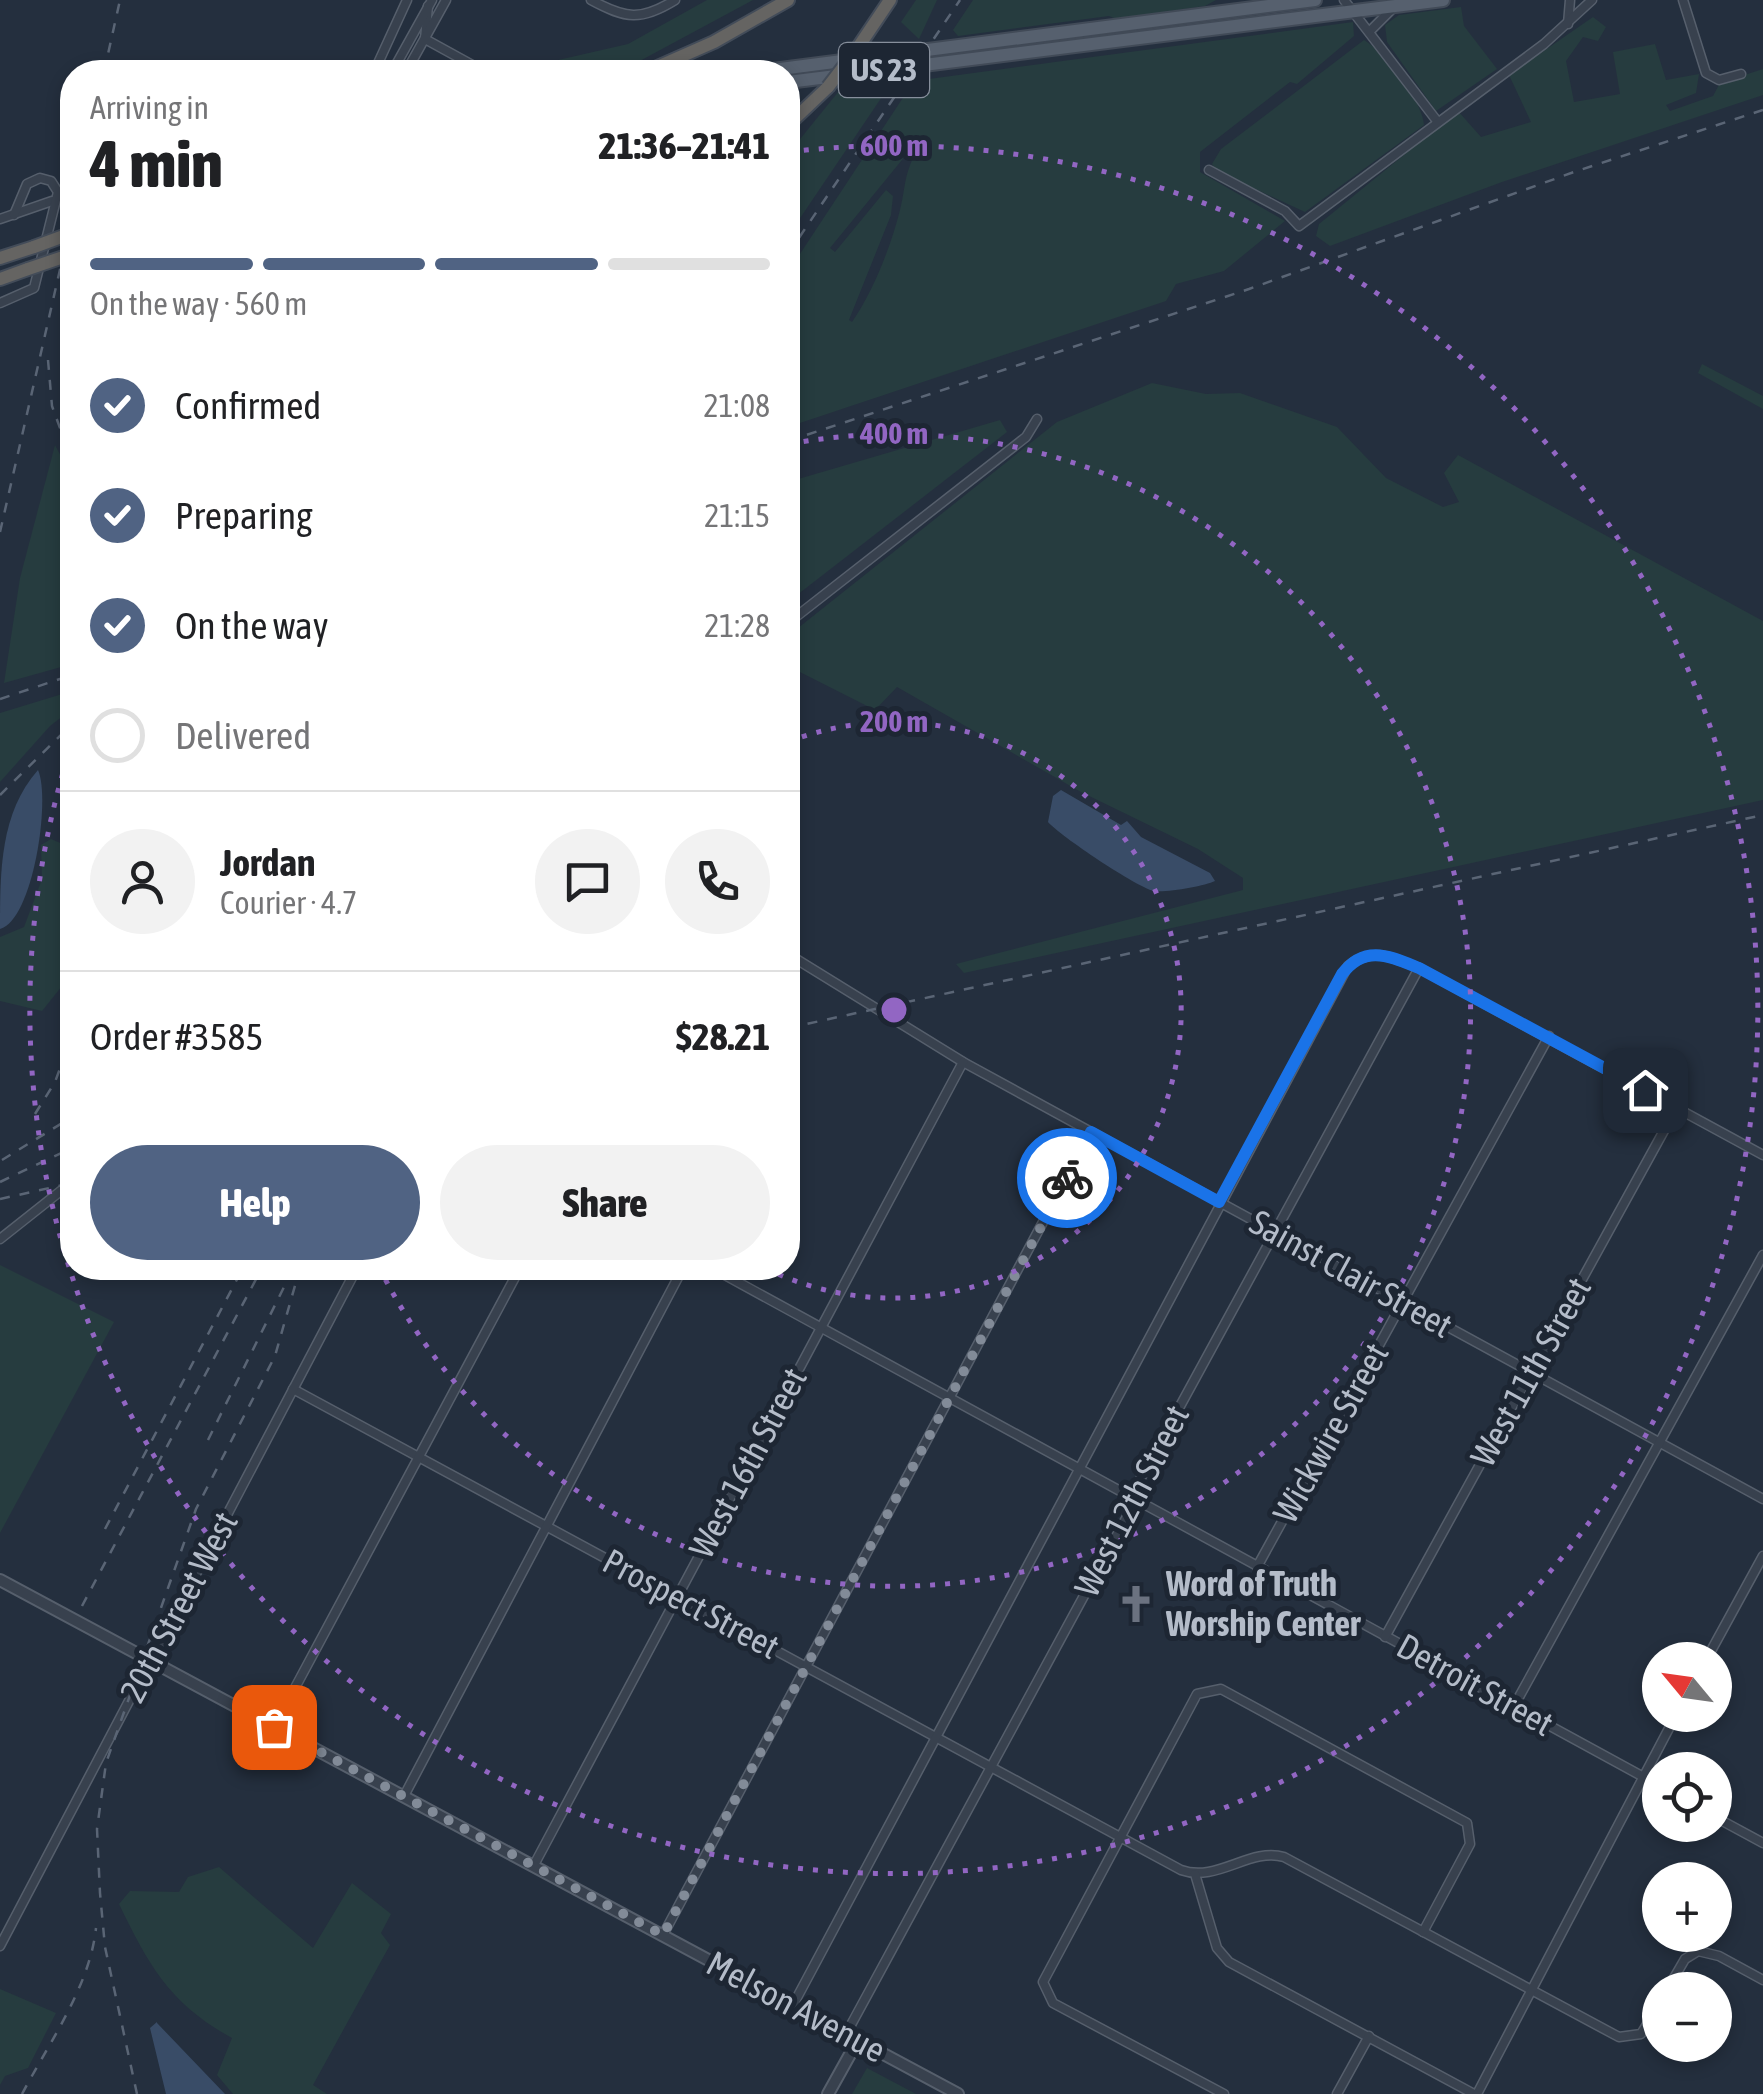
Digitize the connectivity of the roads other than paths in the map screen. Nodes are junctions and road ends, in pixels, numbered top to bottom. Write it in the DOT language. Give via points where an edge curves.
graph roads {
  1 [pos="407,0"];
  2 [pos="446,0"];
  3 [pos="591,0"];
  4 [pos="675,0"];
  5 [pos="788,0"];
  6 [pos="890,0"];
  7 [pos="1222,0"];
  8 [pos="1315,0"];
  9 [pos="1442,0"];
  10 [pos="1570,0"];
  11 [pos="1592,0"];
  12 [pos="1683,0"];
  13 [pos="430,3"];
  14 [pos="1252,4"];
  15 [pos="1349,6"];
  16 [pos="1394,7"];
  17 [pos="1212,13"];
  18 [pos="1568,24"];
  19 [pos="1370,31"];
  20 [pos="425,39"];
  21 [pos="977,52"];
  22 [pos="380,60"];
  23 [pos="399,60"];
  24 [pos="413,60"];
  25 [pos="464,60"];
  26 [pos="673,60"];
  27 [pos="800,68"];
  28 [pos="1742,74"];
  29 [pos="800,80"];
  30 [pos="800,113"];
  31 [pos="1437,122"];
  32 [pos="1209,170"];
  33 [pos="53,201"];
  34 [pos="14,215"];
  35 [pos="0,219"];
  36 [pos="60,237"];
  37 [pos="0,258"];
  38 [pos="60,258"];
  39 [pos="0,279"];
  40 [pos="0,303"];
  41 [pos="1036,418"];
  42 [pos="800,614"];
  43 [pos="800,961"];
  44 [pos="1419,968"];
  45 [pos="1550,1036"];
  46 [pos="963,1062"];
  47 [pos="1677,1108"];
  48 [pos="1091,1132"];
  49 [pos="1763,1155"];
  50 [pos="60,1192"];
  51 [pos="1219,1202"];
  52 [pos="1274,1232"];
  53 [pos="0,1239"];
  54 [pos="1763,1255"];
  55 [pos="351,1280"];
  56 [pos="514,1280"];
  57 [pos="677,1280"];
  58 [pos="734,1280"];
  59 [pos="1403,1302"];
  60 [pos="820,1326"];
  61 [pos="1531,1372"];
  62 [pos="293,1389"];
  63 [pos="949,1398"];
  64 [pos="1659,1442"];
  65 [pos="418,1458"];
  66 [pos="1078,1469"];
  67 [pos="1763,1499"];
  68 [pos="1134,1500"];
  69 [pos="547,1526"];
  70 [pos="1763,1556"];
  71 [pos="1257,1566"];
  72 [pos="0,1580"];
  73 [pos="677,1596"];
  74 [pos="1386,1636"];
  75 [pos="1716,1642"];
  76 [pos="150,1661"];
  77 [pos="807,1667"];
  78 [pos="1514,1706"];
  79 [pos="274,1727"];
  80 [pos="935,1738"];
  81 [pos="992,1768"];
  82 [pos="1642,1776"];
  83 [pos="1642,1781"];
  84 [pos="404,1796"];
  85 [pos="1732,1826"];
  86 [pos="1119,1836"];
  87 [pos="1763,1843"];
  88 [pos="534,1865"];
  89 [pos="1195,1874"];
  90 [pos="1424,1932"];
  91 [pos="663,1935"];
  92 [pos="0,1946"];
  93 [pos="1677,1972"];
  94 [pos="1763,1980"];
  95 [pos="1532,1990"];
  96 [pos="793,2005"];
  97 [pos="1642,2028"];
  98 [pos="846,2034"];
  99 [pos="1368,2036"];
  100 [pos="858,2040"];
  101 [pos="828,2094"];
  102 [pos="958,2094"];
  103 [pos="1224,2094"];
  104 [pos="1337,2094"];
  105 [pos="1475,2094"];
  1 -- 22 [label="street"];
  2 -- 20 [label="street"];
  3 -- 4 [label="street" via="634,18"];
  5 -- 26 [label="highway"];
  6 -- 30 [label="highway, bridge" via="828,87"];
  7 -- 17 [label="street"];
  8 -- 14 [label="main road, US 23"];
  9 -- 16 [label="main road, US 23"];
  10 -- 18 [label="street"];
  11 -- 18 [label="street"];
  12 -- 28 [label="street" via="1706,72 1720,80"];
  13 -- 20 [label="street"];
  13 -- 23 [label="street"];
  14 -- 17 [label="main road, US 23"];
  15 -- 16 [label="main road, US 23"];
  15 -- 19 [label="street"];
  15 -- 21 [label="main road, US 23"];
  16 -- 19 [label="street"];
  17 -- 21 [label="main road, US 23"];
  18 -- 31 [label="street"];
  19 -- 31 [label="street"];
  20 -- 24 [label="street"];
  20 -- 25 [label="street"];
  21 -- 27 [label="main road, US 23"];
  21 -- 29 [label="main road, US 23"];
  31 -- 32 [label="street" via="1299,226"];
  33 -- 34 [label="street"];
  33 -- 34 [label="street" via="58,192 40,178 27,184"];
  33 -- 40 [label="street" via="34,288"];
  34 -- 35 [label="street"];
  36 -- 37 [label="highway, bridge"];
  38 -- 39 [label="highway, bridge"];
  41 -- 42 [label="street" via="1026,437"];
  43 -- 46 [label="street, Sainst Clair Street"];
  44 -- 45 [label="street"];
  44 -- 51 [label="street, West 12th Street" via="1382,954 1357,959 1342,974"];
  44 -- 52 [label="street, West 12th Street"];
  45 -- 47 [label="street"];
  45 -- 59 [label="street, Wickwire Street"];
  46 -- 48 [label="street, Sainst Clair Street"];
  46 -- 60 [label="street, West 16th Street"];
  47 -- 49 [label="street"];
  47 -- 61 [label="street, West 11th Street"];
  48 -- 51 [label="street, Sainst Clair Street"];
  48 -- 63 [label="street"];
  50 -- 53 [label="street"];
  51 -- 52 [label="street, Sainst Clair Street"];
  51 -- 66 [label="street, West 12th Street"];
  52 -- 59 [label="street, Sainst Clair Street"];
  52 -- 68 [label="street, West 12th Street"];
  54 -- 64 [label="street"];
  55 -- 62 [label="street, 20th Street West"];
  56 -- 65 [label="street"];
  57 -- 69 [label="street"];
  58 -- 60 [label="street, Detroit Street"];
  59 -- 61 [label="street, Sainst Clair Street"];
  59 -- 71 [label="street, Wickwire Street"];
  60 -- 63 [label="street, Detroit Street"];
  60 -- 73 [label="street, West 16th Street"];
  61 -- 64 [label="street, Sainst Clair Street"];
  61 -- 74 [label="street, West 11th Street"];
  62 -- 65 [label="street, Prospect Street"];
  62 -- 76 [label="street, 20th Street West"];
  63 -- 66 [label="street, Detroit Street"];
  63 -- 77 [label="street"];
  64 -- 67 [label="street, Sainst Clair Street"];
  64 -- 78 [label="street"];
  65 -- 69 [label="street, Prospect Street"];
  65 -- 79 [label="street"];
  66 -- 68 [label="street, Detroit Street"];
  66 -- 80 [label="street, West 12th Street"];
  68 -- 71 [label="street, Detroit Street"];
  68 -- 81 [label="street, West 12th Street"];
  69 -- 73 [label="street, Prospect Street"];
  69 -- 84 [label="street"];
  70 -- 75 [label="street"];
  71 -- 74 [label="street, Detroit Street"];
  72 -- 76 [label="street, Melson Avenue"];
  73 -- 77 [label="street, Prospect Street"];
  73 -- 88 [label="street, West 16th Street"];
  74 -- 78 [label="street, Detroit Street"];
  76 -- 79 [label="street, Melson Avenue"];
  76 -- 92 [label="street, 20th Street West"];
  77 -- 80 [label="street, Prospect Street"];
  77 -- 91 [label="street"];
  78 -- 82 [label="street, Detroit Street"];
  79 -- 84 [label="street, Melson Avenue"];
  80 -- 81 [label="street, Prospect Street"];
  80 -- 96 [label="street, West 12th Street"];
  81 -- 86 [label="street, Prospect Street"];
  81 -- 98 [label="street, West 12th Street"];
  83 -- 95 [label="street"];
  84 -- 88 [label="street, Melson Avenue"];
  85 -- 87 [label="street"];
  86 -- 89 [label="street, Prospect Street"];
  86 -- 90 [label="street" via="1192,1700 1220,1689 1460,1818 1470,1830 1470,1844"];
  86 -- 103 [label="street" via="1045,1974 1044,1990 1054,2003"];
  88 -- 91 [label="street, Melson Avenue"];
  89 -- 90 [label="street" via="1276,1854"];
  89 -- 99 [label="street" via="1221,1956"];
  90 -- 95 [label="street"];
  91 -- 96 [label="street, Melson Avenue"];
  93 -- 94 [label="street" via="1698,1951"];
  95 -- 97 [label="street" via="1618,2037 1635,2038"];
  95 -- 105 [label="street"];
  96 -- 98 [label="street, Melson Avenue"];
  98 -- 100 [label="street, Melson Avenue"];
  99 -- 104 [label="street"];
  99 -- 105 [label="street"];
  100 -- 101 [label="street"];
  100 -- 102 [label="street, Melson Avenue"];
}
